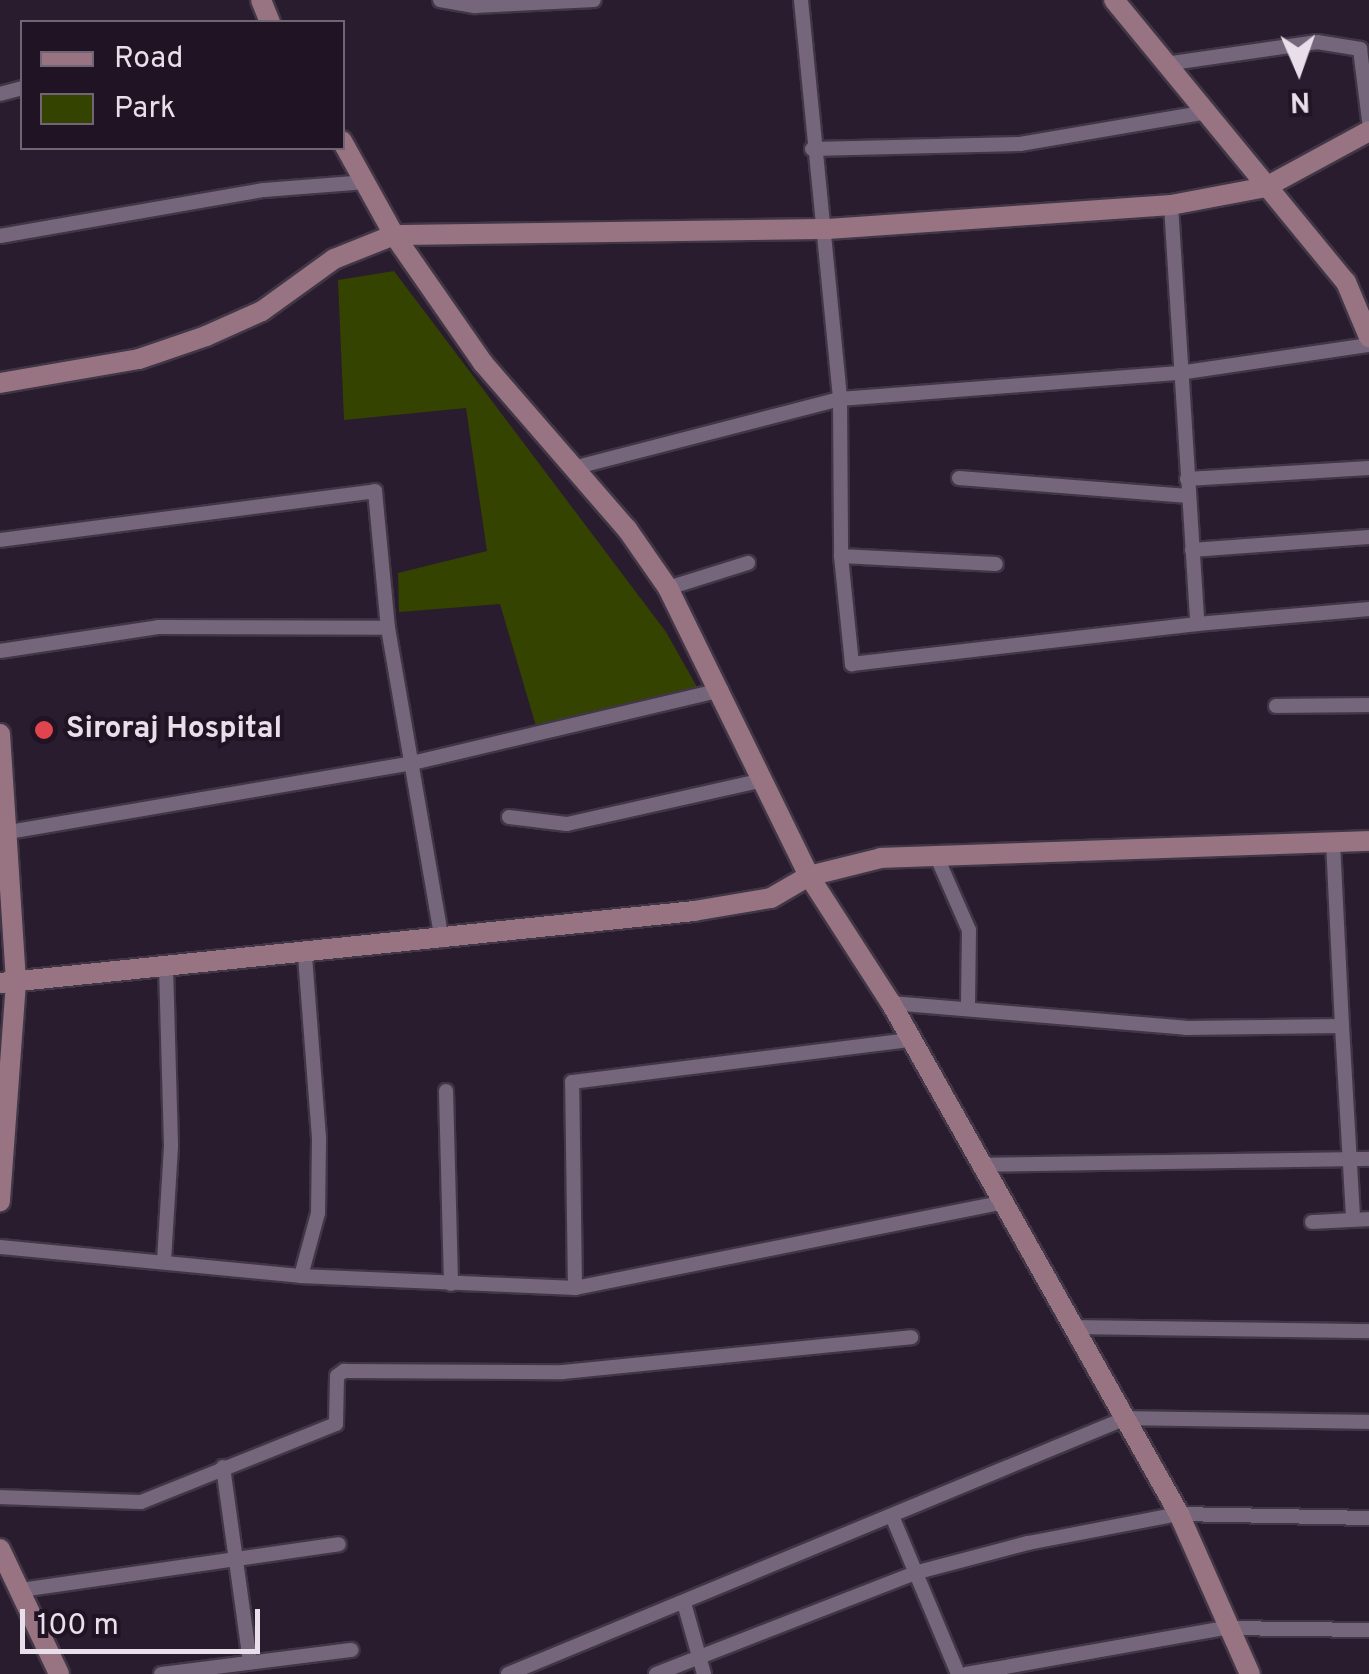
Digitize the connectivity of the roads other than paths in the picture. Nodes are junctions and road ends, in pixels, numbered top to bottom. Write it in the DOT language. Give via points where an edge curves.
graph roads {
  1 [pos="440,0"];
  2 [pos="594,0"];
  3 [pos="800,0"];
  4 [pos="1114,0"];
  5 [pos="527,3"];
  6 [pos="1172,63"];
  7 [pos="1207,112"];
  8 [pos="1369,120"];
  9 [pos="1369,131"];
  10 [pos="345,146"];
  11 [pos="812,148"];
  12 [pos="367,182"];
  13 [pos="1266,187"];
  14 [pos="1171,205"];
  15 [pos="828,229"];
  16 [pos="394,235"];
  17 [pos="0,236"];
  18 [pos="1369,337"];
  19 [pos="1369,345"];
  20 [pos="1179,373"];
  21 [pos="0,382"];
  22 [pos="840,399"];
  23 [pos="573,468"];
  24 [pos="1369,468"];
  25 [pos="959,478"];
  26 [pos="1187,479"];
  27 [pos="1188,496"];
  28 [pos="1369,537"];
  29 [pos="0,540"];
  30 [pos="1192,550"];
  31 [pos="841,556"];
  32 [pos="748,562"];
  33 [pos="996,564"];
  34 [pos="668,588"];
  35 [pos="1369,609"];
  36 [pos="1198,624"];
  37 [pos="388,628"];
  38 [pos="0,652"];
  39 [pos="721,690"];
  40 [pos="1369,705"];
  41 [pos="1276,706"];
  42 [pos="0,734"];
  43 [pos="408,764"];
  44 [pos="764,780"];
  45 [pos="4,810"];
  46 [pos="509,818"];
  47 [pos="9,832"];
  48 [pos="1332,842"];
  49 [pos="1369,842"];
  50 [pos="936,855"];
  51 [pos="810,876"];
  52 [pos="442,940"];
  53 [pos="305,956"];
  54 [pos="166,967"];
  55 [pos="8,983"];
  56 [pos="891,1003"];
  57 [pos="968,1005"];
  58 [pos="1342,1026"];
  59 [pos="910,1040"];
  60 [pos="446,1091"];
  61 [pos="1352,1159"];
  62 [pos="1369,1159"];
  63 [pos="979,1165"];
  64 [pos="0,1201"];
  65 [pos="999,1203"];
  66 [pos="1369,1218"];
  67 [pos="1353,1219"];
  68 [pos="1312,1222"];
  69 [pos="0,1247"];
  70 [pos="164,1261"];
  71 [pos="302,1276"];
  72 [pos="451,1284"];
  73 [pos="575,1288"];
  74 [pos="1077,1327"];
  75 [pos="1369,1331"];
  76 [pos="910,1336"];
  77 [pos="1126,1418"];
  78 [pos="1369,1422"];
  79 [pos="223,1467"];
  80 [pos="0,1497"];
  81 [pos="1179,1514"];
  82 [pos="892,1516"];
  83 [pos="1369,1518"];
  84 [pos="339,1544"];
  85 [pos="0,1549"];
  86 [pos="239,1557"];
  87 [pos="918,1572"];
  88 [pos="21,1590"];
  89 [pos="684,1603"];
  90 [pos="1224,1628"];
  91 [pos="1369,1630"];
  92 [pos="351,1650"];
  93 [pos="696,1657"];
  94 [pos="250,1662"];
  95 [pos="59,1674"];
  96 [pos="161,1674"];
  97 [pos="508,1674"];
  98 [pos="656,1674"];
  99 [pos="704,1674"];
  100 [pos="958,1674"];
  101 [pos="966,1674"];
  102 [pos="1250,1674"];
  1 -- 5 [label="street"];
  2 -- 5 [label="street"];
  3 -- 11 [label="street" via="811,63"];
  4 -- 6 [label="main road"];
  6 -- 7 [label="main road"];
  6 -- 8 [label="street" via="1317,42 1360,49"];
  7 -- 11 [label="street" via="1020,144"];
  7 -- 13 [label="main road"];
  9 -- 13 [label="main road"];
  10 -- 12 [label="main road"];
  11 -- 15 [label="street"];
  12 -- 16 [label="main road"];
  12 -- 17 [label="street" via="245,192"];
  13 -- 14 [label="main road"];
  13 -- 18 [label="main road" via="1346,282"];
  14 -- 15 [label="main road"];
  14 -- 20 [label="street"];
  15 -- 16 [label="main road"];
  15 -- 22 [label="street"];
  16 -- 21 [label="main road" via="334,259 262,311 206,336 139,359"];
  16 -- 23 [label="main road" via="482,363"];
  19 -- 20 [label="street"];
  20 -- 22 [label="street"];
  20 -- 26 [label="street"];
  22 -- 23 [label="street"];
  22 -- 31 [label="street"];
  23 -- 34 [label="main road"];
  24 -- 26 [label="street"];
  25 -- 27 [label="street"];
  26 -- 27 [label="street"];
  27 -- 30 [label="street"];
  28 -- 30 [label="street"];
  29 -- 37 [label="street" via="375,491"];
  30 -- 36 [label="street"];
  31 -- 33 [label="street"];
  31 -- 36 [label="street" via="852,664"];
  32 -- 34 [label="street"];
  34 -- 39 [label="main road"];
  35 -- 36 [label="street"];
  37 -- 38 [label="street" via="158,626"];
  37 -- 43 [label="street"];
  39 -- 43 [label="street"];
  39 -- 44 [label="main road"];
  40 -- 41 [label="street"];
  42 -- 45 [label="main road"];
  43 -- 47 [label="street"];
  43 -- 52 [label="street"];
  44 -- 46 [label="street" via="567,824"];
  44 -- 51 [label="main road"];
  45 -- 47 [label="main road"];
  47 -- 55 [label="main road"];
  48 -- 49 [label="main road"];
  48 -- 50 [label="main road"];
  48 -- 58 [label="street"];
  50 -- 51 [label="main road" via="881,858"];
  50 -- 57 [label="street" via="969,930"];
  51 -- 52 [label="main road" via="772,898"];
  51 -- 56 [label="main road"];
  52 -- 53 [label="main road"];
  53 -- 54 [label="main road"];
  53 -- 71 [label="street" via="319,1138 318,1213"];
  54 -- 55 [label="main road"];
  54 -- 70 [label="street" via="171,1146"];
  55 -- 64 [label="main road"];
  56 -- 57 [label="street"];
  56 -- 59 [label="main road"];
  57 -- 58 [label="street" via="1186,1028"];
  58 -- 61 [label="street"];
  59 -- 63 [label="main road"];
  59 -- 73 [label="street" via="572,1082"];
  60 -- 72 [label="street"];
  61 -- 62 [label="street"];
  61 -- 63 [label="street"];
  61 -- 67 [label="street"];
  63 -- 65 [label="main road"];
  65 -- 73 [label="street"];
  65 -- 74 [label="main road"];
  66 -- 67 [label="street"];
  67 -- 68 [label="street"];
  69 -- 70 [label="street"];
  70 -- 71 [label="street"];
  71 -- 72 [label="street"];
  72 -- 73 [label="street"];
  74 -- 75 [label="street"];
  74 -- 77 [label="main road"];
  76 -- 79 [label="street" via="563,1372 344,1371 337,1376 336,1424"];
  77 -- 78 [label="street"];
  77 -- 81 [label="main road"];
  77 -- 82 [label="street"];
  79 -- 80 [label="street" via="142,1502"];
  79 -- 86 [label="street"];
  81 -- 83 [label="street"];
  81 -- 87 [label="street"];
  81 -- 90 [label="main road"];
  82 -- 87 [label="street"];
  82 -- 89 [label="street"];
  84 -- 86 [label="street"];
  85 -- 88 [label="main road"];
  86 -- 88 [label="street"];
  86 -- 94 [label="street"];
  87 -- 93 [label="street"];
  87 -- 100 [label="street"];
  88 -- 95 [label="main road"];
  89 -- 93 [label="street"];
  89 -- 97 [label="street"];
  90 -- 91 [label="street"];
  90 -- 101 [label="street"];
  90 -- 102 [label="main road"];
  92 -- 94 [label="street"];
  93 -- 98 [label="street"];
  93 -- 99 [label="street"];
  94 -- 96 [label="street"];
}
